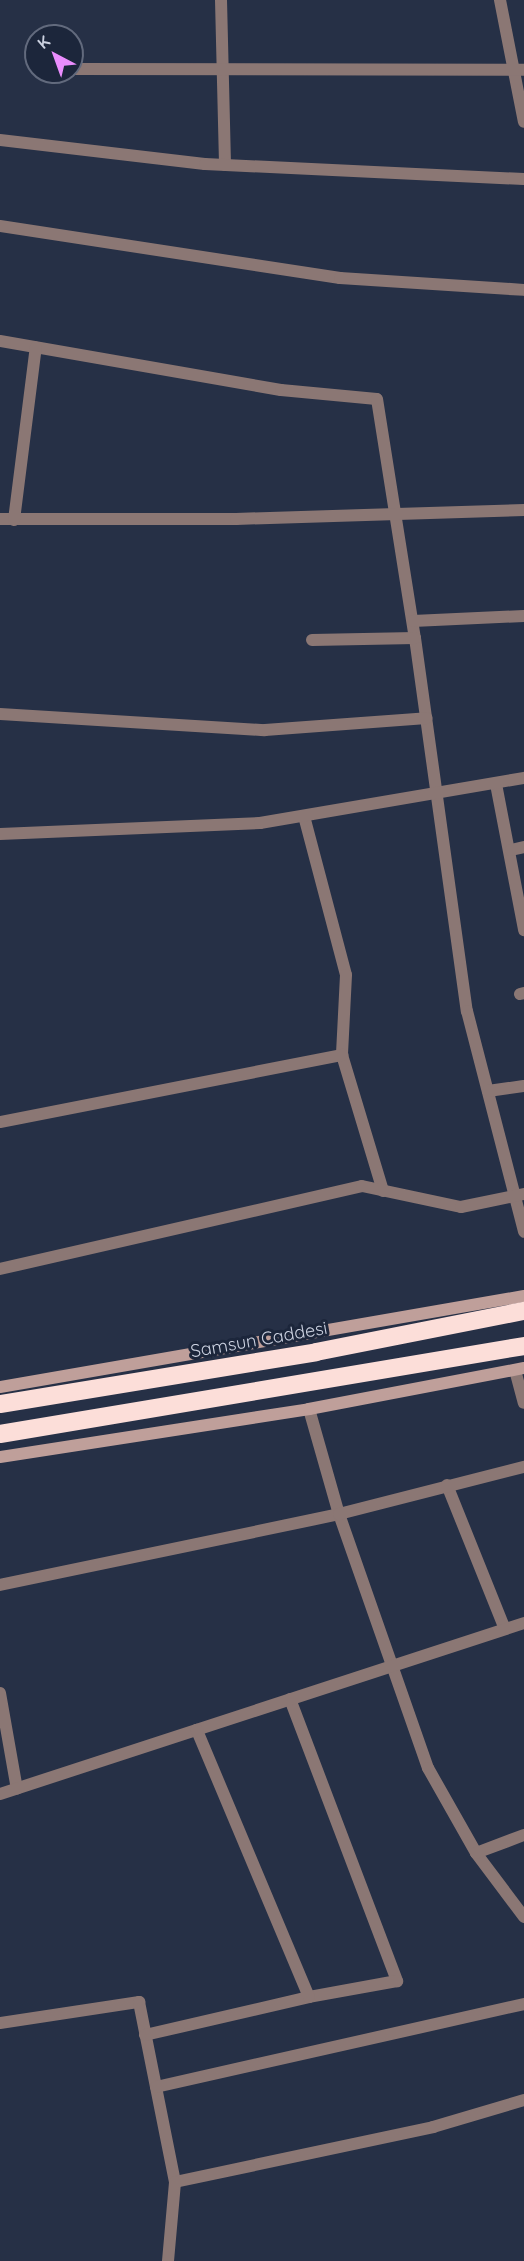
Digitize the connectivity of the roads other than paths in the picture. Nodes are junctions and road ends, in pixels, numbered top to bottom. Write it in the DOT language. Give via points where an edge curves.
graph roads {
  1 [pos="221,0"];
  2 [pos="500,0"];
  3 [pos="84,69"];
  4 [pos="223,69"];
  5 [pos="519,70"];
  6 [pos="524,122"];
  7 [pos="0,140"];
  8 [pos="225,165"];
  9 [pos="524,179"];
  10 [pos="0,226"];
  11 [pos="524,290"];
  12 [pos="0,340"];
  13 [pos="36,347"];
  14 [pos="524,510"];
  15 [pos="397,513"];
  16 [pos="0,519"];
  17 [pos="15,520"];
  18 [pos="524,616"];
  19 [pos="413,621"];
  20 [pos="416,638"];
  21 [pos="312,640"];
  22 [pos="0,714"];
  23 [pos="427,718"];
  24 [pos="524,778"];
  25 [pos="496,784"];
  26 [pos="437,796"];
  27 [pos="304,816"];
  28 [pos="0,834"];
  29 [pos="524,847"];
  30 [pos="511,850"];
  31 [pos="524,930"];
  32 [pos="342,1055"];
  33 [pos="524,1086"];
  34 [pos="488,1091"];
  35 [pos="0,1122"];
  36 [pos="384,1191"];
  37 [pos="519,1195"];
  38 [pos="524,1232"];
  39 [pos="0,1269"];
  40 [pos="524,1296"];
  41 [pos="524,1311"];
  42 [pos="524,1346"];
  43 [pos="519,1369"];
  44 [pos="0,1387"];
  45 [pos="524,1403"];
  46 [pos="0,1404"];
  47 [pos="309,1409"];
  48 [pos="0,1434"];
  49 [pos="0,1457"];
  50 [pos="524,1467"];
  51 [pos="447,1485"];
  52 [pos="339,1514"];
  53 [pos="0,1585"];
  54 [pos="524,1623"];
  55 [pos="505,1629"];
  56 [pos="394,1665"];
  57 [pos="0,1693"];
  58 [pos="290,1700"];
  59 [pos="197,1730"];
  60 [pos="17,1789"];
  61 [pos="0,1794"];
  62 [pos="524,1835"];
  63 [pos="476,1852"];
  64 [pos="524,1917"];
  65 [pos="309,1997"];
  66 [pos="524,2004"];
  67 [pos="0,2023"];
  68 [pos="145,2035"];
  69 [pos="156,2087"];
  70 [pos="524,2100"];
  71 [pos="175,2182"];
  72 [pos="168,2261"];
  1 -- 4 [label="street"];
  2 -- 5 [label="street"];
  3 -- 4 [label="street"];
  4 -- 5 [label="street"];
  4 -- 8 [label="street"];
  5 -- 6 [label="street"];
  7 -- 8 [label="street"];
  8 -- 9 [label="street"];
  10 -- 11 [label="street" via="340,278"];
  12 -- 13 [label="street"];
  13 -- 15 [label="street" via="281,390 377,399"];
  13 -- 17 [label="street"];
  14 -- 15 [label="street"];
  15 -- 17 [label="street"];
  15 -- 19 [label="street"];
  16 -- 17 [label="street"];
  18 -- 19 [label="street"];
  19 -- 20 [label="street"];
  20 -- 21 [label="street"];
  20 -- 23 [label="street"];
  22 -- 23 [label="street" via="265,730"];
  23 -- 26 [label="street"];
  24 -- 25 [label="street"];
  25 -- 26 [label="street"];
  25 -- 30 [label="street"];
  26 -- 27 [label="street"];
  26 -- 34 [label="street" via="467,1011"];
  27 -- 28 [label="street" via="260,823"];
  27 -- 32 [label="street" via="346,975"];
  29 -- 30 [label="street"];
  30 -- 31 [label="street"];
  32 -- 35 [label="street"];
  32 -- 36 [label="street"];
  33 -- 34 [label="street"];
  34 -- 37 [label="street"];
  36 -- 37 [label="street" via="461,1207"];
  36 -- 39 [label="street" via="362,1186"];
  37 -- 38 [label="street"];
  40 -- 44 [label="street"];
  41 -- 46 [label="highway, Samsun Caddesi" via="316,1352"];
  42 -- 48 [label="highway"];
  43 -- 45 [label="street"];
  43 -- 47 [label="street"];
  47 -- 49 [label="street"];
  47 -- 52 [label="street"];
  50 -- 51 [label="street"];
  51 -- 52 [label="street"];
  51 -- 55 [label="street"];
  52 -- 53 [label="street"];
  52 -- 56 [label="street"];
  54 -- 55 [label="street"];
  55 -- 56 [label="street"];
  56 -- 58 [label="street"];
  56 -- 63 [label="street" via="428,1768"];
  57 -- 60 [label="street"];
  58 -- 59 [label="street"];
  58 -- 65 [label="street" via="397,1981"];
  59 -- 60 [label="street"];
  59 -- 65 [label="street"];
  60 -- 61 [label="street"];
  62 -- 63 [label="street"];
  63 -- 64 [label="street"];
  65 -- 68 [label="street"];
  66 -- 69 [label="street"];
  67 -- 68 [label="street" via="139,2002"];
  68 -- 69 [label="street"];
  69 -- 71 [label="street"];
  70 -- 71 [label="street" via="433,2127"];
  71 -- 72 [label="street"];
}
